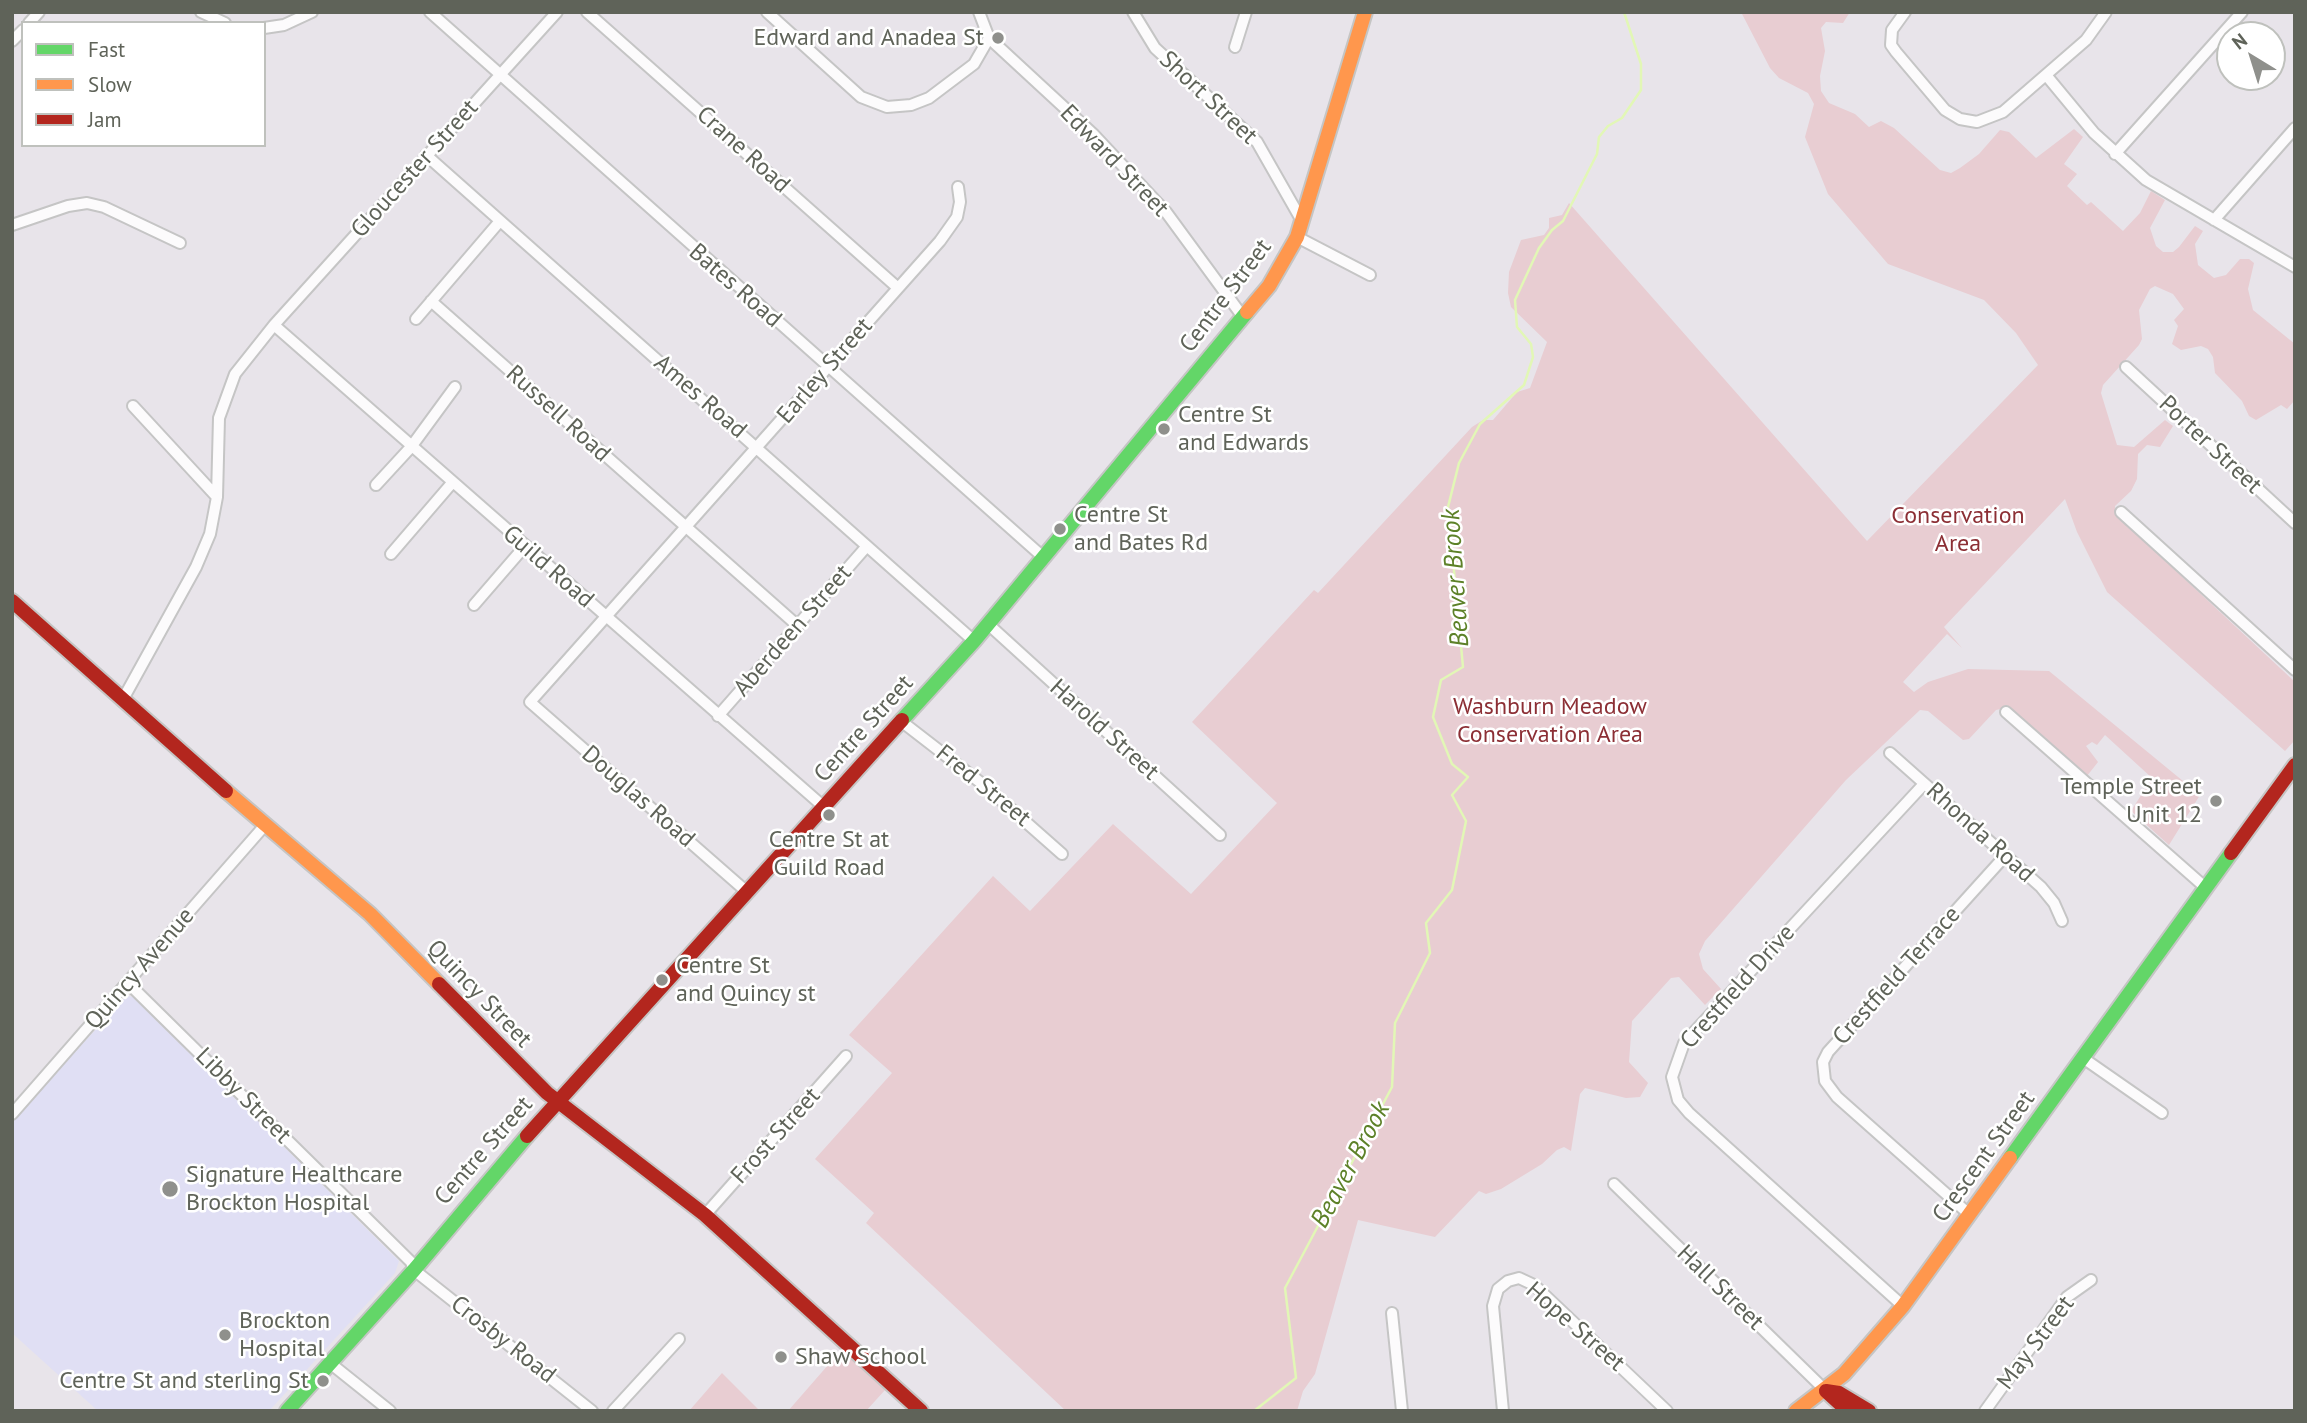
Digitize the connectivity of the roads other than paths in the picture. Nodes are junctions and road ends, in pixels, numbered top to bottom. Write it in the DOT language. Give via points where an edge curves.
graph roads {
  1 [pos="201,12"];
  2 [pos="312,12"];
  3 [pos="430,12"];
  4 [pos="557,12"];
  5 [pos="587,12"];
  6 [pos="766,12"];
  7 [pos="979,12"];
  8 [pos="1133,12"];
  9 [pos="1246,12"];
  10 [pos="1365,12"];
  11 [pos="1905,12"];
  12 [pos="2106,12"];
  13 [pos="2242,12"];
  14 [pos="221,21"];
  15 [pos="266,28"];
  16 [pos="989,38"];
  17 [pos="1235,47"];
  18 [pos="2046,75"];
  19 [pos="499,77"];
  20 [pos="2295,128"];
  21 [pos="2115,154"];
  22 [pos="426,155"];
  23 [pos="958,187"];
  24 [pos="2214,220"];
  25 [pos="500,221"];
  26 [pos="1302,221"];
  27 [pos="12,225"];
  28 [pos="1297,237"];
  29 [pos="180,243"];
  30 [pos="2295,267"];
  31 [pos="1370,275"];
  32 [pos="898,288"];
  33 [pos="431,302"];
  34 [pos="1243,317"];
  35 [pos="416,319"];
  36 [pos="274,325"];
  37 [pos="2126,367"];
  38 [pos="828,368"];
  39 [pos="455,387"];
  40 [pos="133,406"];
  41 [pos="411,447"];
  42 [pos="757,448"];
  43 [pos="452,483"];
  44 [pos="376,485"];
  45 [pos="217,497"];
  46 [pos="2121,512"];
  47 [pos="2295,523"];
  48 [pos="684,527"];
  49 [pos="525,546"];
  50 [pos="867,546"];
  51 [pos="391,554"];
  52 [pos="1043,557"];
  53 [pos="12,601"];
  54 [pos="474,605"];
  55 [pos="604,616"];
  56 [pos="988,624"];
  57 [pos="798,626"];
  58 [pos="974,641"];
  59 [pos="2295,670"];
  60 [pos="122,701"];
  61 [pos="530,702"];
  62 [pos="2006,712"];
  63 [pos="718,716"];
  64 [pos="901,722"];
  65 [pos="1889,753"];
  66 [pos="2295,765"];
  67 [pos="1924,784"];
  68 [pos="824,807"];
  69 [pos="266,824"];
  70 [pos="1220,835"];
  71 [pos="1062,854"];
  72 [pos="2005,856"];
  73 [pos="2206,888"];
  74 [pos="747,892"];
  75 [pos="2062,921"];
  76 [pos="128,983"];
  77 [pos="846,1056"];
  78 [pos="2083,1058"];
  79 [pos="557,1103"];
  80 [pos="2162,1113"];
  81 [pos="12,1114"];
  82 [pos="1614,1184"];
  83 [pos="705,1215"];
  84 [pos="1970,1215"];
  85 [pos="414,1270"];
  86 [pos="2091,1280"];
  87 [pos="1903,1306"];
  88 [pos="1392,1313"];
  89 [pos="679,1339"];
  90 [pos="330,1363"];
  91 [pos="1826,1391"];
  92 [pos="287,1411"];
  93 [pos="390,1411"];
  94 [pos="592,1411"];
  95 [pos="614,1411"];
  96 [pos="921,1411"];
  97 [pos="1402,1411"];
  98 [pos="1503,1411"];
  99 [pos="1667,1411"];
  100 [pos="1796,1411"];
  101 [pos="1848,1411"];
  102 [pos="1870,1411"];
  103 [pos="1985,1411"];
  1 -- 14 [label="street"];
  2 -- 15 [label="street"];
  3 -- 19 [label="street, Bates Road"];
  4 -- 19 [label="street, Gloucester Street"];
  5 -- 32 [label="street, Crane Road"];
  6 -- 16 [label="street" via="860,97 887,107 929,98 974,64"];
  7 -- 16 [label="street, Edward Street"];
  8 -- 26 [label="street, Short Street" via="1154,48 1257,142"];
  9 -- 17 [label="street"];
  10 -- 26 [label="main road, Centre Street"];
  11 -- 18 [label="street" via="1892,30 1892,45 1938,103 1960,119 1977,122 1995,117"];
  12 -- 18 [label="street" via="2096,30"];
  13 -- 21 [label="street"];
  16 -- 34 [label="street, Edward Street" via="1094,135 1166,212"];
  18 -- 21 [label="street"];
  19 -- 22 [label="street, Gloucester Street"];
  19 -- 38 [label="street, Bates Road"];
  20 -- 24 [label="street"];
  21 -- 24 [label="street" via="2155,186"];
  22 -- 25 [label="street, Ames Road"];
  22 -- 36 [label="street, Gloucester Street"];
  23 -- 32 [label="street, Earley Street" via="957,217"];
  24 -- 30 [label="street"];
  25 -- 33 [label="street"];
  25 -- 42 [label="street, Ames Road"];
  26 -- 28 [label="main road, Centre Street"];
  27 -- 29 [label="street" via="87,203"];
  28 -- 31 [label="street"];
  28 -- 34 [label="main road, Centre Street" via="1269,286"];
  32 -- 38 [label="street, Earley Street"];
  33 -- 35 [label="street"];
  33 -- 48 [label="street, Russell Road"];
  34 -- 52 [label="main road, Centre Street"];
  36 -- 41 [label="street, Guild Road"];
  36 -- 45 [label="street, Gloucester Street" via="243,362 222,404"];
  37 -- 47 [label="street, Porter Street"];
  38 -- 42 [label="street, Earley Street"];
  38 -- 52 [label="street, Bates Road"];
  39 -- 41 [label="street"];
  40 -- 45 [label="street"];
  41 -- 43 [label="street, Guild Road"];
  41 -- 44 [label="street"];
  42 -- 48 [label="street, Earley Street"];
  42 -- 50 [label="street, Ames Road"];
  43 -- 49 [label="street, Guild Road"];
  43 -- 51 [label="street"];
  45 -- 60 [label="street, Gloucester Street" via="214,523 202,555"];
  46 -- 59 [label="street"];
  48 -- 55 [label="street, Earley Street"];
  48 -- 57 [label="street, Russell Road"];
  49 -- 54 [label="street"];
  49 -- 55 [label="street, Guild Road"];
  50 -- 57 [label="street, Aberdeen Street"];
  50 -- 58 [label="street, Ames Road"];
  52 -- 56 [label="main road, Centre Street"];
  53 -- 60 [label="main road, Quincy Street"];
  55 -- 61 [label="street, Earley Street"];
  55 -- 63 [label="street, Guild Road"];
  56 -- 58 [label="main road, Centre Street"];
  56 -- 70 [label="street, Harold Street"];
  57 -- 63 [label="street, Aberdeen Street"];
  58 -- 64 [label="main road, Centre Street"];
  60 -- 69 [label="main road, Quincy Street"];
  61 -- 74 [label="street, Douglas Road"];
  62 -- 73 [label="street"];
  63 -- 68 [label="street, Guild Road"];
  64 -- 68 [label="main road, Centre Street"];
  64 -- 71 [label="street, Fred Street" via="985,786"];
  65 -- 67 [label="street, Rhonda Road"];
  66 -- 73 [label="main road, Crescent Street"];
  67 -- 72 [label="street, Rhonda Road"];
  67 -- 87 [label="street, Crestfield Drive" via="1684,1043 1672,1077 1678,1100 1694,1118"];
  68 -- 74 [label="main road, Centre Street"];
  69 -- 76 [label="street, Quincy Avenue"];
  69 -- 79 [label="main road, Quincy Street" via="370,914"];
  72 -- 75 [label="street, Rhonda Road" via="2049,895"];
  72 -- 84 [label="street, Crestfield Terrace" via="1823,1062 1825,1082 1837,1097"];
  73 -- 78 [label="main road, Crescent Street"];
  74 -- 79 [label="main road, Centre Street"];
  76 -- 81 [label="street, Quincy Avenue"];
  76 -- 85 [label="street, Libby Street" via="411,1262"];
  77 -- 83 [label="street, Frost Street"];
  78 -- 80 [label="street"];
  78 -- 84 [label="main road, Crescent Street"];
  79 -- 83 [label="main road, Quincy Street"];
  79 -- 85 [label="main road, Centre Street"];
  82 -- 91 [label="street, Hall Street"];
  83 -- 96 [label="main road, Quincy Street"];
  84 -- 87 [label="main road, Crescent Street"];
  85 -- 90 [label="main road, Centre Street"];
  85 -- 94 [label="street, Crosby Road"];
  86 -- 103 [label="street, May Street" via="2067,1297"];
  87 -- 91 [label="main road, Crescent Street"];
  88 -- 97 [label="street"];
  89 -- 95 [label="street"];
  90 -- 92 [label="main road, Centre Street"];
  90 -- 93 [label="street"];
  91 -- 100 [label="main road, Crescent Street"];
  91 -- 101 [label="main road"];
  91 -- 102 [label="main road" via="1839,1393"];
  98 -- 99 [label="street, Hope Street" via="1493,1314 1498,1289 1519,1278 1534,1285"];
}
